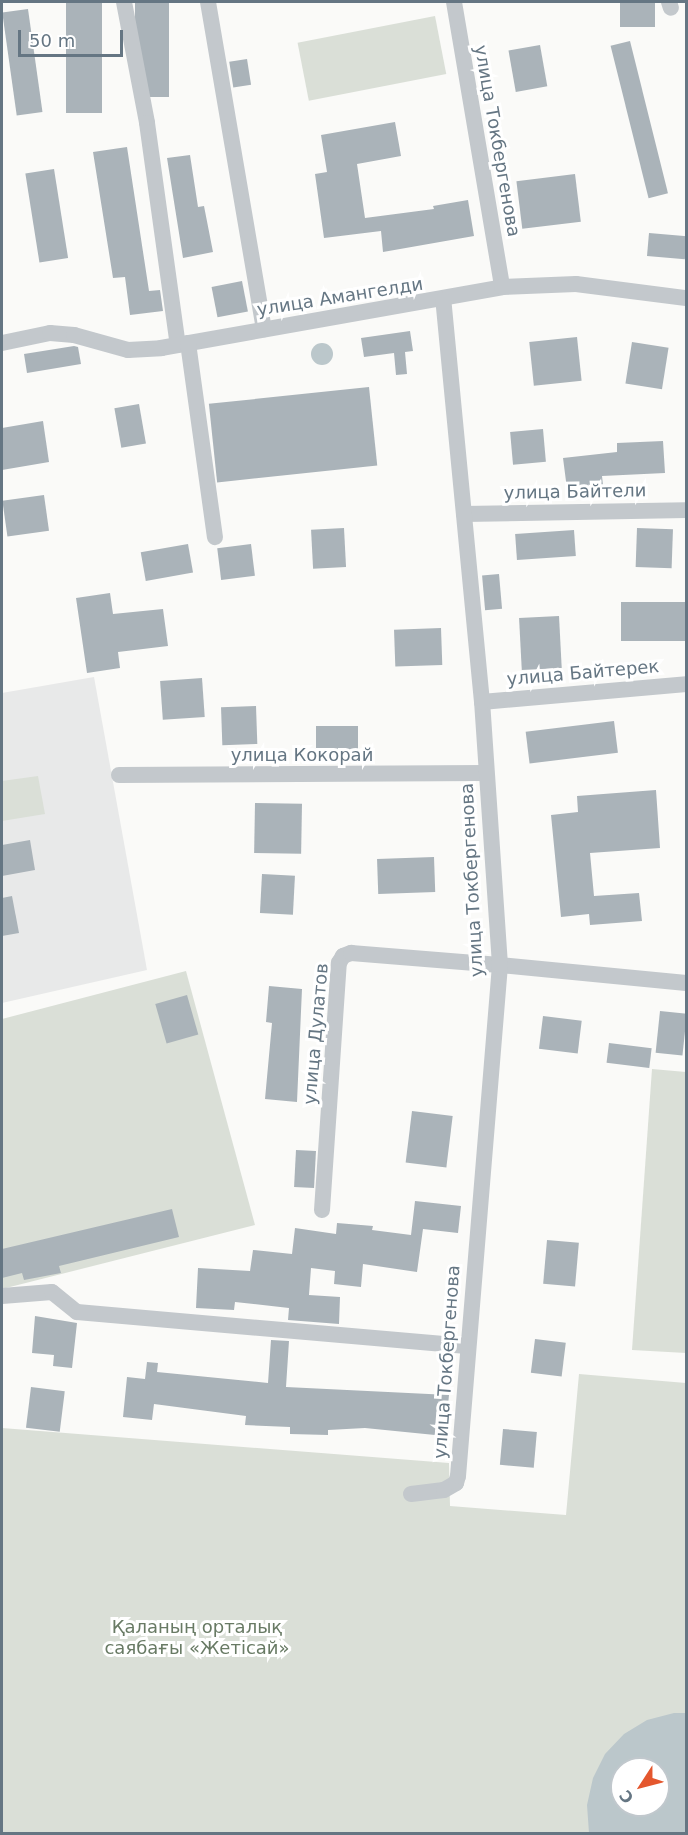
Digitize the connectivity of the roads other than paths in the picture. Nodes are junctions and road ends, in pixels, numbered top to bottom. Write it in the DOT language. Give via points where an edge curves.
graph roads {
  1 [pos="124,2"];
  2 [pos="208,2"];
  3 [pos="453,2"];
  4 [pos="502,287"];
  5 [pos="687,298"];
  6 [pos="444,300"];
  7 [pos="264,329"];
  8 [pos="2,343"];
  9 [pos="183,344"];
  10 [pos="687,510"];
  11 [pos="464,514"];
  12 [pos="215,537"];
  13 [pos="687,684"];
  14 [pos="482,702"];
  15 [pos="485,773"];
  16 [pos="119,775"];
  17 [pos="500,965"];
  18 [pos="687,983"];
  19 [pos="322,1210"];
  20 [pos="2,1296"];
  21 [pos="467,1346"];
  22 [pos="411,1494"];
  1 -- 9 [label="street"];
  2 -- 7 [label="street"];
  3 -- 4 [label="street, улица Токбергенова"];
  4 -- 5 [label="street, улица Амангелди" via="576,284"];
  4 -- 6 [label="street, улица Амангелди"];
  6 -- 7 [label="street, улица Амангелди"];
  6 -- 11 [label="street, улица Токбергенова"];
  7 -- 9 [label="street, улица Амангелди"];
  8 -- 9 [label="street, улица Амангелди" via="50,333 74,334 128,350"];
  9 -- 12 [label="street"];
  10 -- 11 [label="street, улица Байтели"];
  11 -- 14 [label="street, улица Токбергенова"];
  13 -- 14 [label="street, улица Байтерек"];
  14 -- 15 [label="street, улица Токбергенова"];
  15 -- 16 [label="street, улица Кокорай"];
  15 -- 17 [label="street, улица Токбергенова"];
  17 -- 18 [label="street, улица Дулатов"];
  17 -- 19 [label="street, улица Дулатов" via="351,953 343,956 339,963"];
  17 -- 21 [label="street, улица Токбергенова"];
  20 -- 21 [label="street" via="52,1292 77,1312"];
  21 -- 22 [label="street, улица Токбергенова" via="456,1483 433,1493"];
}
